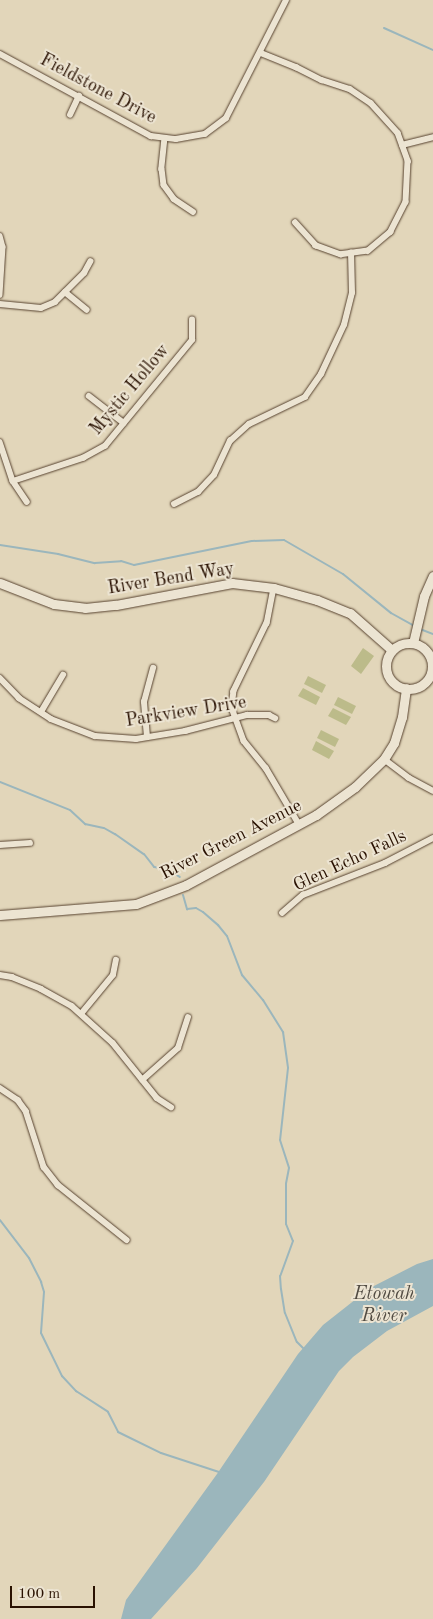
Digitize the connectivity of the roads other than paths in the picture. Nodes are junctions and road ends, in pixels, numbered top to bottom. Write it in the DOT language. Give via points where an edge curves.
graph roads {
  1 [pos="286,0"];
  2 [pos="261,53"];
  3 [pos="0,54"];
  4 [pos="79,96"];
  5 [pos="70,115"];
  6 [pos="433,137"];
  7 [pos="165,138"];
  8 [pos="402,145"];
  9 [pos="193,212"];
  10 [pos="295,223"];
  11 [pos="0,236"];
  12 [pos="351,253"];
  13 [pos="90,262"];
  14 [pos="65,292"];
  15 [pos="0,295"];
  16 [pos="0,304"];
  17 [pos="86,310"];
  18 [pos="192,320"];
  19 [pos="90,396"];
  20 [pos="124,423"];
  21 [pos="0,442"];
  22 [pos="13,481"];
  23 [pos="27,502"];
  24 [pos="174,504"];
  25 [pos="433,576"];
  26 [pos="0,583"];
  27 [pos="274,588"];
  28 [pos="413,643"];
  29 [pos="392,650"];
  30 [pos="152,668"];
  31 [pos="63,675"];
  32 [pos="0,678"];
  33 [pos="429,684"];
  34 [pos="406,688"];
  35 [pos="41,712"];
  36 [pos="234,718"];
  37 [pos="275,718"];
  38 [pos="147,737"];
  39 [pos="384,759"];
  40 [pos="433,791"];
  41 [pos="299,824"];
  42 [pos="433,838"];
  43 [pos="30,843"];
  44 [pos="0,845"];
  45 [pos="282,914"];
  46 [pos="0,915"];
  47 [pos="116,960"];
  48 [pos="0,974"];
  49 [pos="81,1014"];
  50 [pos="188,1018"];
  51 [pos="142,1080"];
  52 [pos="0,1088"];
  53 [pos="171,1107"];
  54 [pos="127,1240"];
  1 -- 2 [label="street, Fieldstone Drive"];
  2 -- 7 [label="street, Fieldstone Drive" via="226,118 205,134"];
  2 -- 8 [label="street" via="350,89 371,103 398,134"];
  3 -- 4 [label="street, Fieldstone Drive"];
  4 -- 5 [label="street"];
  4 -- 7 [label="street, Fieldstone Drive" via="151,136"];
  6 -- 8 [label="street"];
  7 -- 9 [label="street" via="164,185 174,199"];
  8 -- 12 [label="street" via="408,161 406,202 391,232 368,251"];
  10 -- 12 [label="street" via="316,246 341,254"];
  11 -- 15 [label="street" via="3,247"];
  12 -- 24 [label="street" via="352,293 344,325 321,374 305,397 249,424 230,441 214,475 198,492"];
  13 -- 14 [label="street"];
  14 -- 16 [label="street" via="55,302 41,308"];
  14 -- 17 [label="street"];
  18 -- 20 [label="street, Mystic Hollow" via="192,340"];
  19 -- 20 [label="street"];
  20 -- 22 [label="street, Mystic Hollow" via="106,446 83,458"];
  21 -- 22 [label="street"];
  22 -- 23 [label="street"];
  25 -- 28 [label="street" via="424,596"];
  26 -- 27 [label="street, River Bend Way" via="54,604 85,608 232,583"];
  27 -- 29 [label="street, River Bend Way" via="317,600 350,614"];
  27 -- 36 [label="street" via="267,623 234,691"];
  28 -- 29 [label="street" via="405,643"];
  28 -- 33 [label="street" via="425,649 432,662"];
  29 -- 34 [label="street" via="386,663 389,677"];
  30 -- 38 [label="street" via="144,702"];
  31 -- 35 [label="street"];
  32 -- 35 [label="street, Parkview Drive" via="20,698"];
  33 -- 34 [label="street"];
  34 -- 39 [label="street, River Green Avenue" via="394,743"];
  35 -- 38 [label="street, Parkview Drive" via="96,736"];
  36 -- 37 [label="street, Parkview Drive" via="247,715"];
  36 -- 38 [label="street, Parkview Drive"];
  36 -- 41 [label="street" via="244,741 266,768"];
  39 -- 40 [label="street"];
  39 -- 41 [label="street, River Green Avenue" via="355,787"];
  41 -- 46 [label="street, River Green Avenue" via="186,885 136,904"];
  42 -- 45 [label="street, Glen Echo Falls" via="385,863 303,895"];
  43 -- 44 [label="street"];
  47 -- 49 [label="street" via="113,976"];
  48 -- 49 [label="street" via="41,989"];
  49 -- 51 [label="street" via="113,1043"];
  50 -- 51 [label="street" via="178,1048"];
  51 -- 53 [label="street" via="157,1098"];
  52 -- 54 [label="street" via="18,1100 26,1111 44,1168 58,1185"];
}
